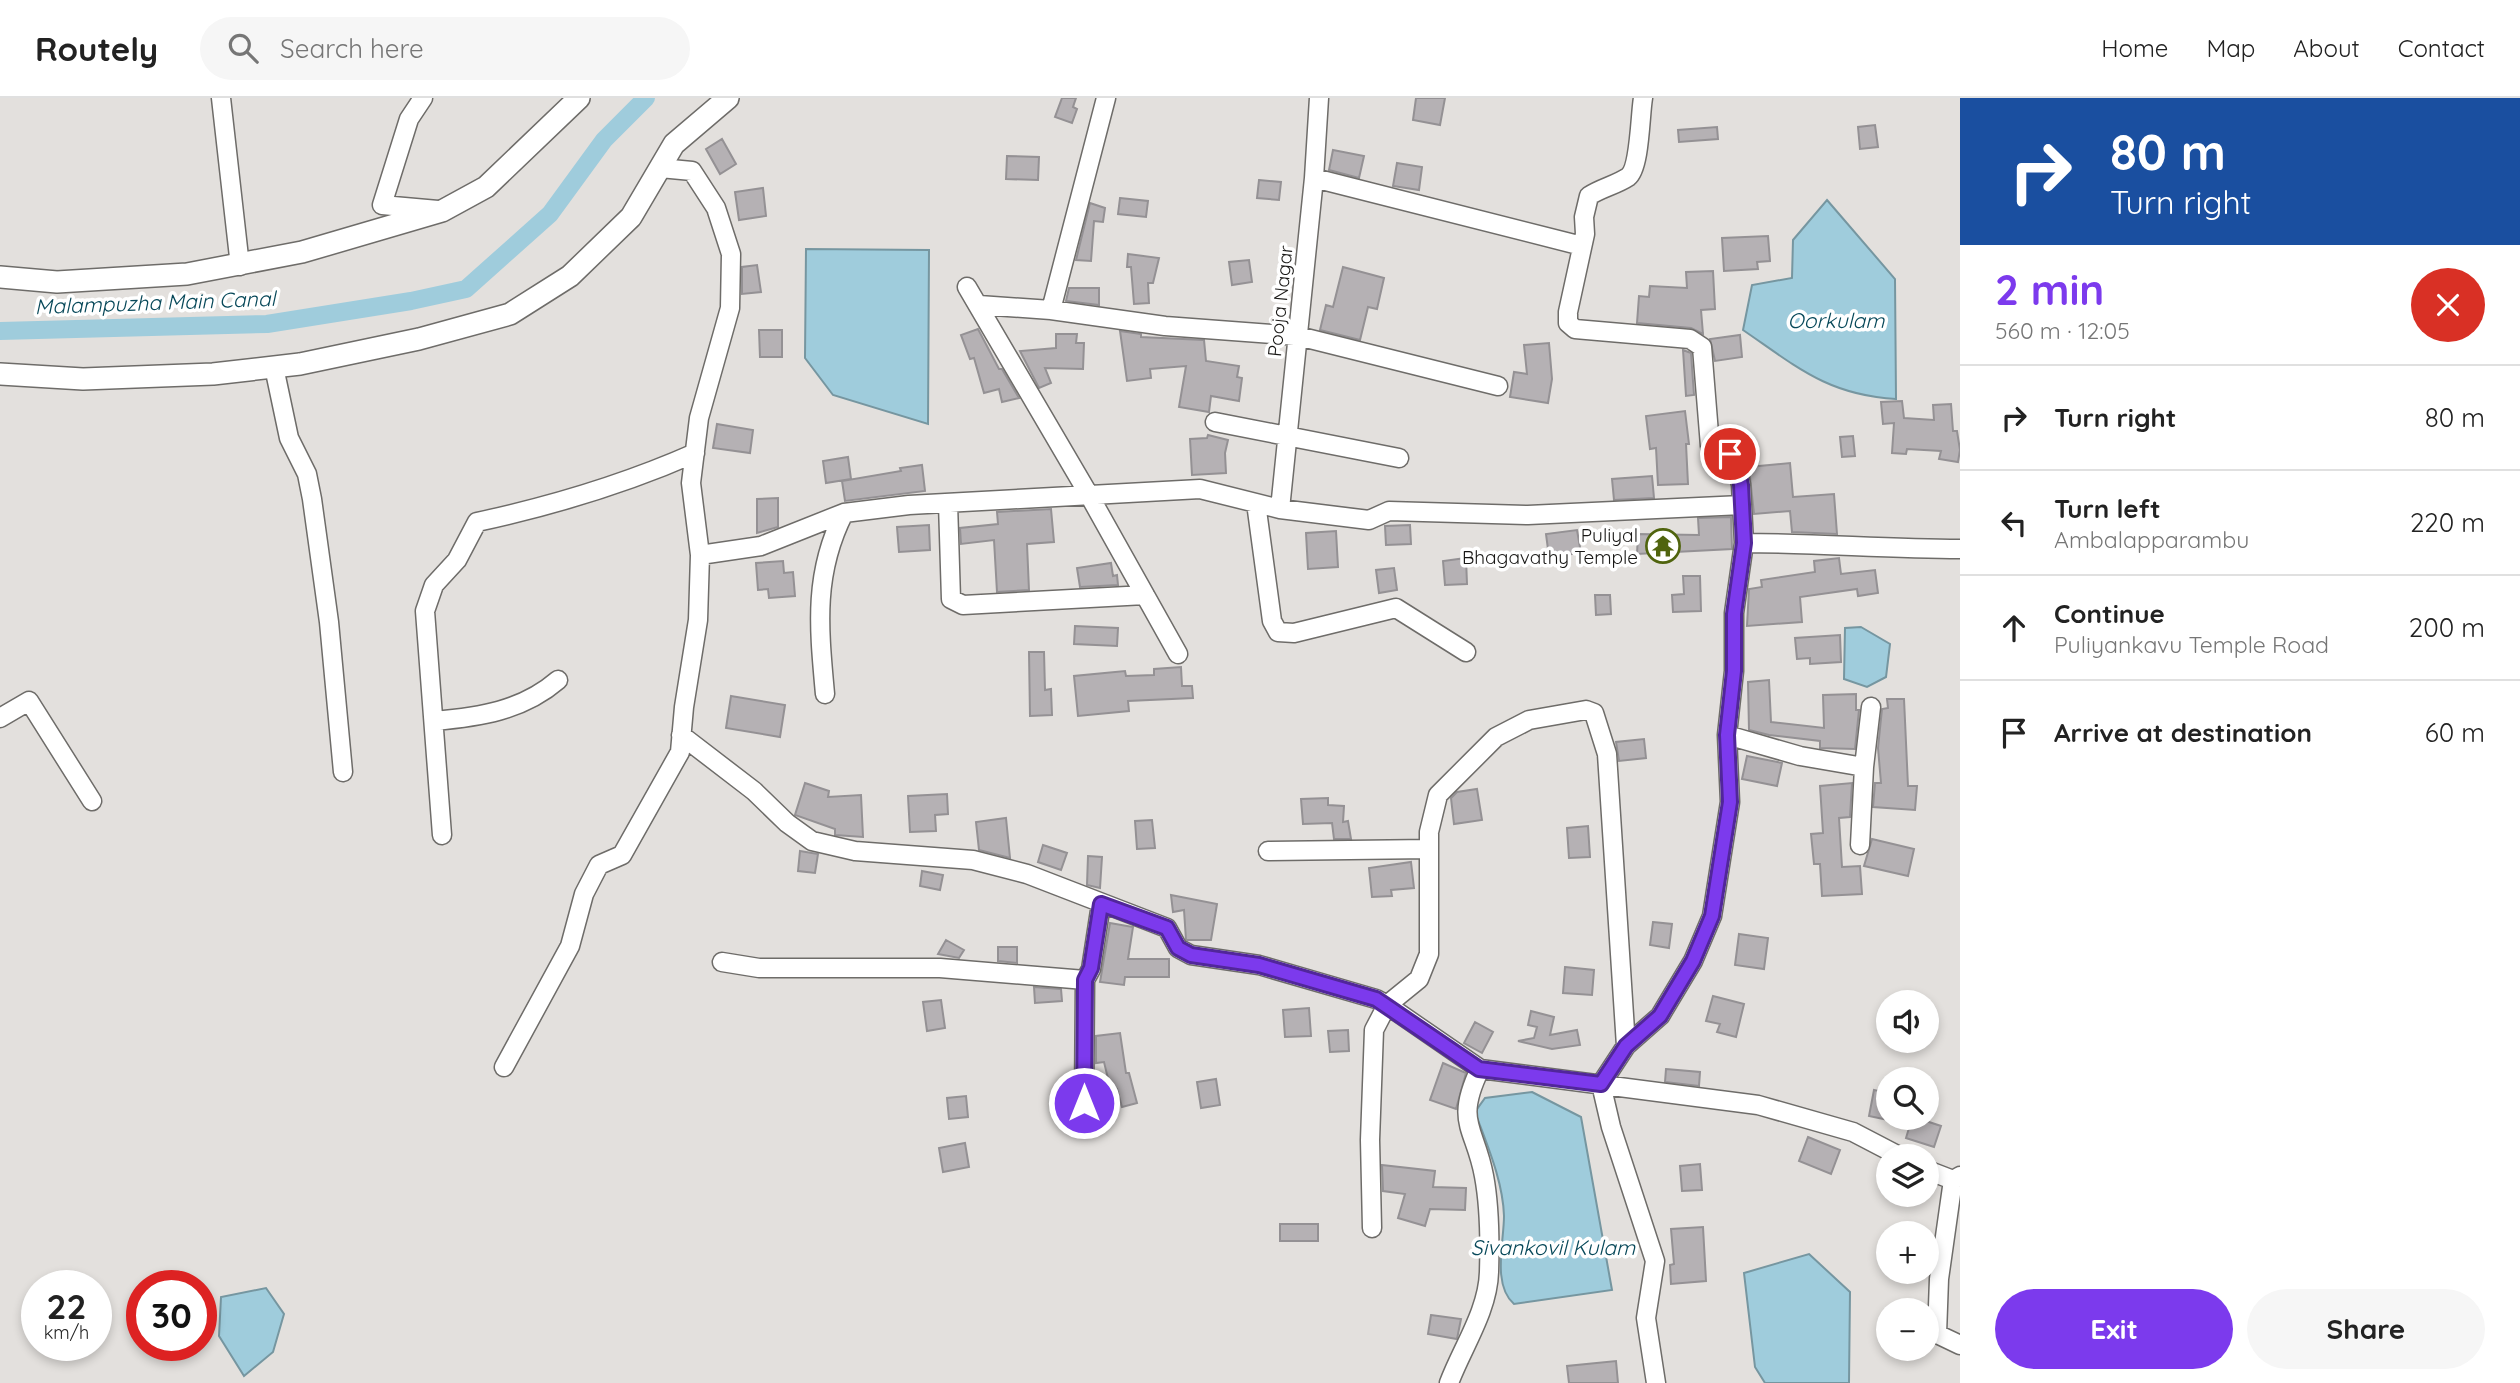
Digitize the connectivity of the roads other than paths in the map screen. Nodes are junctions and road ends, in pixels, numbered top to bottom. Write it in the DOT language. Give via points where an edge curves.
graph roads {
  1 [pos="222,98"];
  2 [pos="423,98"];
  3 [pos="579,98"];
  4 [pos="728,98"];
  5 [pos="1106,98"];
  6 [pos="1320,98"];
  7 [pos="1643,98"];
  8 [pos="660,168"];
  9 [pos="1314,178"];
  10 [pos="442,211"];
  11 [pos="1582,246"];
  12 [pos="240,266"];
  13 [pos="0,277"];
  14 [pos="967,287"];
  15 [pos="979,305"];
  16 [pos="1051,310"];
  17 [pos="1298,336"];
  18 [pos="274,367"];
  19 [pos="0,374"];
  20 [pos="1498,386"];
  21 [pos="1215,422"];
  22 [pos="1287,435"];
  23 [pos="695,453"];
  24 [pos="1399,458"];
  25 [pos="1089,495"];
  26 [pos="948,503"];
  27 [pos="1256,503"];
  28 [pos="1742,505"];
  29 [pos="1280,509"];
  30 [pos="844,513"];
  31 [pos="1744,543"];
  32 [pos="1960,548"];
  33 [pos="700,555"];
  34 [pos="1145,594"];
  35 [pos="1466,652"];
  36 [pos="1178,654"];
  37 [pos="558,680"];
  38 [pos="825,694"];
  39 [pos="1871,707"];
  40 [pos="0,718"];
  41 [pos="433,721"];
  42 [pos="1727,735"];
  43 [pos="681,736"];
  44 [pos="1864,767"];
  45 [pos="343,772"];
  46 [pos="92,801"];
  47 [pos="442,835"];
  48 [pos="1860,845"];
  49 [pos="1429,849"];
  50 [pos="1268,851"];
  51 [pos="1101,904"];
  52 [pos="722,962"];
  53 [pos="1085,980"];
  54 [pos="1387,1005"];
  55 [pos="1626,1046"];
  56 [pos="504,1067"];
  57 [pos="1479,1069"];
  58 [pos="1601,1084"];
  59 [pos="1084,1103"];
  60 [pos="1876,1144"];
  61 [pos="1939,1173"];
  62 [pos="1957,1178"];
  63 [pos="1373,1228"];
  64 [pos="1960,1345"];
  65 [pos="1449,1383"];
  66 [pos="1656,1383"];
  1 -- 12 [label="street"];
  2 -- 10 [label="street" via="409,119 382,205"];
  3 -- 10 [label="street" via="486,187"];
  4 -- 8 [label="street" via="674,144"];
  5 -- 16 [label="street"];
  6 -- 9 [label="street, Pooja Nagar"];
  7 -- 11 [label="street" via="1636,165 1629,177 1589,196"];
  8 -- 18 [label="street" via="631,217 570,276 510,314 419,339"];
  8 -- 23 [label="street" via="692,170 716,208 731,254 730,308 699,418"];
  9 -- 11 [label="street"];
  9 -- 17 [label="street, Pooja Nagar"];
  10 -- 12 [label="street"];
  11 -- 28 [label="street" via="1568,323 1575,329 1698,342 1710,446 1730,454 1737,466"];
  12 -- 13 [label="street" via="57,282"];
  14 -- 15 [label="street"];
  15 -- 16 [label="street"];
  15 -- 25 [label="street"];
  16 -- 17 [label="street" via="1165,326"];
  17 -- 20 [label="street"];
  17 -- 22 [label="street, Pooja Nagar"];
  18 -- 19 [label="street" via="83,379"];
  18 -- 45 [label="street" via="289,438 307,474 312,499 331,634"];
  21 -- 22 [label="street"];
  22 -- 24 [label="street"];
  22 -- 29 [label="street, Pooja Nagar"];
  23 -- 33 [label="street" via="691,483"];
  23 -- 41 [label="street" via="534,510 477,522 457,560 434,584 425,611"];
  25 -- 26 [label="street"];
  25 -- 27 [label="street" via="1200,489"];
  25 -- 34 [label="street"];
  26 -- 30 [label="street"];
  26 -- 34 [label="street" via="951,599 963,605"];
  27 -- 29 [label="street"];
  27 -- 35 [label="street" via="1272,621 1278,632 1294,633 1396,608"];
  28 -- 29 [label="street" via="1528,516 1389,511 1369,520"];
  28 -- 31 [label="street"];
  30 -- 33 [label="street" via="761,546"];
  30 -- 38 [label="street" via="830,541 818,614"];
  31 -- 32 [label="street"];
  31 -- 42 [label="street" via="1734,614"];
  33 -- 43 [label="street" via="698,620"];
  34 -- 36 [label="street"];
  37 -- 41 [label="street" via="540,695 515,706 478,717"];
  39 -- 44 [label="street"];
  40 -- 46 [label="street" via="29,701"];
  41 -- 47 [label="street"];
  42 -- 44 [label="street" via="1800,756"];
  42 -- 55 [label="street" via="1730,802 1712,916 1693,961 1660,1016"];
  43 -- 51 [label="street" via="812,841 855,850 973,860 1027,874"];
  43 -- 56 [label="street" via="680,752 621,855 599,865 584,894 570,946"];
  44 -- 48 [label="street"];
  49 -- 50 [label="street"];
  49 -- 54 [label="street" via="1429,954 1419,979"];
  49 -- 55 [label="street" via="1438,794 1496,737 1529,720 1586,710 1594,713 1607,754 1612,804"];
  51 -- 53 [label="street"];
  51 -- 54 [label="street" via="1167,928 1178,948 1191,955 1259,965"];
  52 -- 53 [label="street" via="759,968 940,968"];
  53 -- 59 [label="street"];
  54 -- 57 [label="street"];
  54 -- 63 [label="street" via="1374,1030"];
  55 -- 58 [label="street"];
  57 -- 58 [label="street"];
  57 -- 65 [label="street" via="1466,1114 1489,1208 1489,1276 1479,1313"];
  58 -- 60 [label="street" via="1758,1105 1853,1132"];
  58 -- 66 [label="street" via="1655,1261 1646,1318"];
  61 -- 62 [label="street"];
  62 -- 64 [label="street" via="1939,1279 1937,1334"];
}
